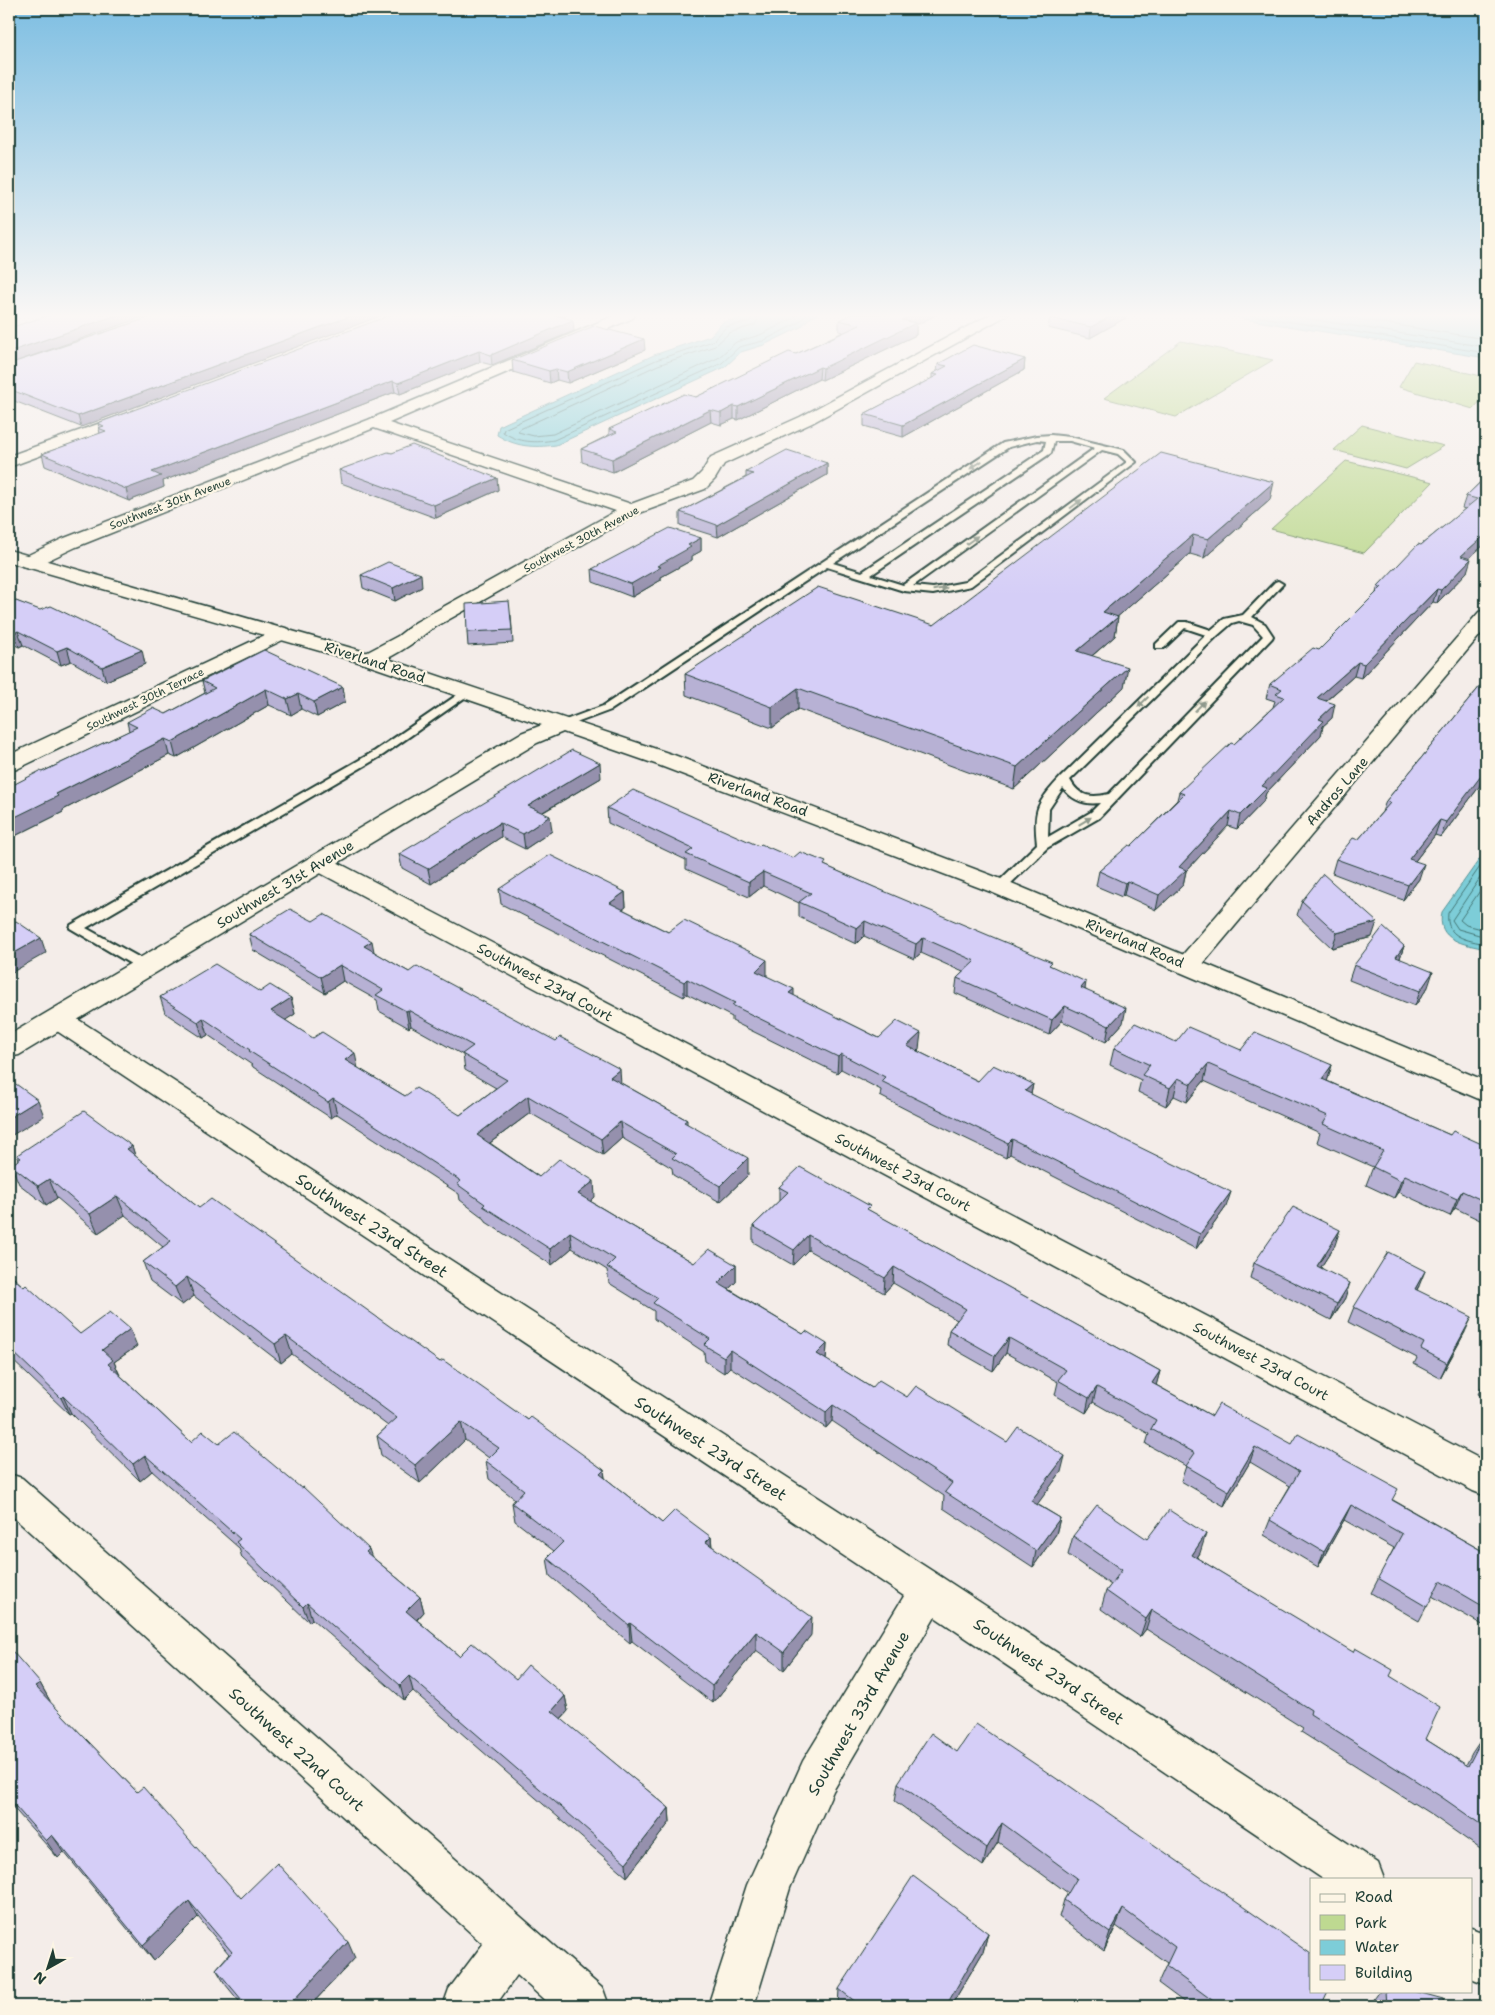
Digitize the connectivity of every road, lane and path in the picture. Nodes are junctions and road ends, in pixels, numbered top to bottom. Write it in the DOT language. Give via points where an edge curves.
graph roads {
  1 [pos="409,408"];
  2 [pos="828,408"];
  3 [pos="147,411"];
  4 [pos="374,423"];
  5 [pos="1051,437"];
  6 [pos="1101,447"];
  7 [pos="9,462"];
  8 [pos="631,510"];
  9 [pos="9,556"];
  10 [pos="38,564"];
  11 [pos="825,564"];
  12 [pos="863,576"];
  13 [pos="1278,584"];
  14 [pos="904,588"];
  15 [pos="1486,616"];
  16 [pos="1246,618"];
  17 [pos="282,633"];
  18 [pos="1213,634"];
  19 [pos="1160,646"];
  20 [pos="362,657"];
  21 [pos="466,692"];
  22 [pos="564,724"];
  23 [pos="9,764"];
  24 [pos="1064,780"];
  25 [pos="1112,797"];
  26 [pos="1043,845"];
  27 [pos="320,863"];
  28 [pos="1000,887"];
  29 [pos="1188,965"];
  30 [pos="146,967"];
  31 [pos="58,1019"];
  32 [pos="9,1048"];
  33 [pos="1486,1092"];
  34 [pos="1486,1480"];
  35 [pos="9,1490"];
  36 [pos="929,1591"];
  37 [pos="1360,1878"];
  38 [pos="513,1943"];
  39 [pos="1472,1952"];
  40 [pos="1486,1961"];
  41 [pos="466,2006"];
  42 [pos="586,2006"];
  43 [pos="731,2006"];
  1 -- 4 [label="street, Southwest 30th Avenue"];
  2 -- 8 [label="street, Southwest 30th Avenue" via="717,461 699,484"];
  3 -- 7 [label="street"];
  4 -- 8 [label="street"];
  4 -- 10 [label="street, Southwest 30th Avenue" via="100,531 79,550"];
  5 -- 6 [label="lane"];
  5 -- 11 [label="lane, one-way" via="1006,445"];
  5 -- 12 [label="lane" via="1048,451"];
  14 -- 6 [label="lane, one-way"];
  14 -- 6 [label="lane, one-way" via="933,591 968,584 1132,462 1121,452"];
  8 -- 20 [label="street, Southwest 30th Avenue" via="423,626 405,640"];
  9 -- 10 [label="street, Riverland Road"];
  10 -- 17 [label="street, Riverland Road"];
  11 -- 12 [label="lane"];
  11 -- 22 [label="lane" via="607,708"];
  12 -- 14 [label="lane"];
  13 -- 16 [label="lane"];
  15 -- 29 [label="street, Andros Lane"];
  16 -- 18 [label="lane" via="1229,620"];
  25 -- 16 [label="lane, one-way" via="1268,636 1258,623"];
  17 -- 20 [label="street, Riverland Road"];
  17 -- 23 [label="street, Southwest 30th Terrace"];
  18 -- 19 [label="lane" via="1183,624"];
  18 -- 24 [label="lane, one-way"];
  20 -- 21 [label="street, Riverland Road"];
  21 -- 22 [label="street, Riverland Road"];
  21 -- 30 [label="lane" via="379,753 76,928"];
  22 -- 27 [label="street, Southwest 31st Avenue" via="529,738"];
  22 -- 28 [label="street, Riverland Road"];
  24 -- 25 [label="lane" via="1069,791 1080,798 1092,801"];
  24 -- 26 [label="lane" via="1043,804"];
  26 -- 25 [label="lane, one-way" via="1095,815"];
  26 -- 28 [label="lane"];
  27 -- 30 [label="street, Southwest 31st Avenue"];
  27 -- 34 [label="street, Southwest 23rd Court"];
  28 -- 29 [label="street, Riverland Road"];
  29 -- 33 [label="street, Riverland Road"];
  30 -- 31 [label="street, Southwest 31st Avenue"];
  31 -- 32 [label="street, Southwest 31st Avenue"];
  31 -- 36 [label="street, Southwest 23rd Street"];
  35 -- 38 [label="street, Southwest 22nd Court"];
  36 -- 37 [label="street, Southwest 23rd Street"];
  36 -- 43 [label="street, Southwest 33rd Avenue" via="818,1776 769,1885"];
  38 -- 41 [label="street"];
  38 -- 42 [label="street, Southwest 22nd Court"];
  39 -- 40 [label="street"];
}
